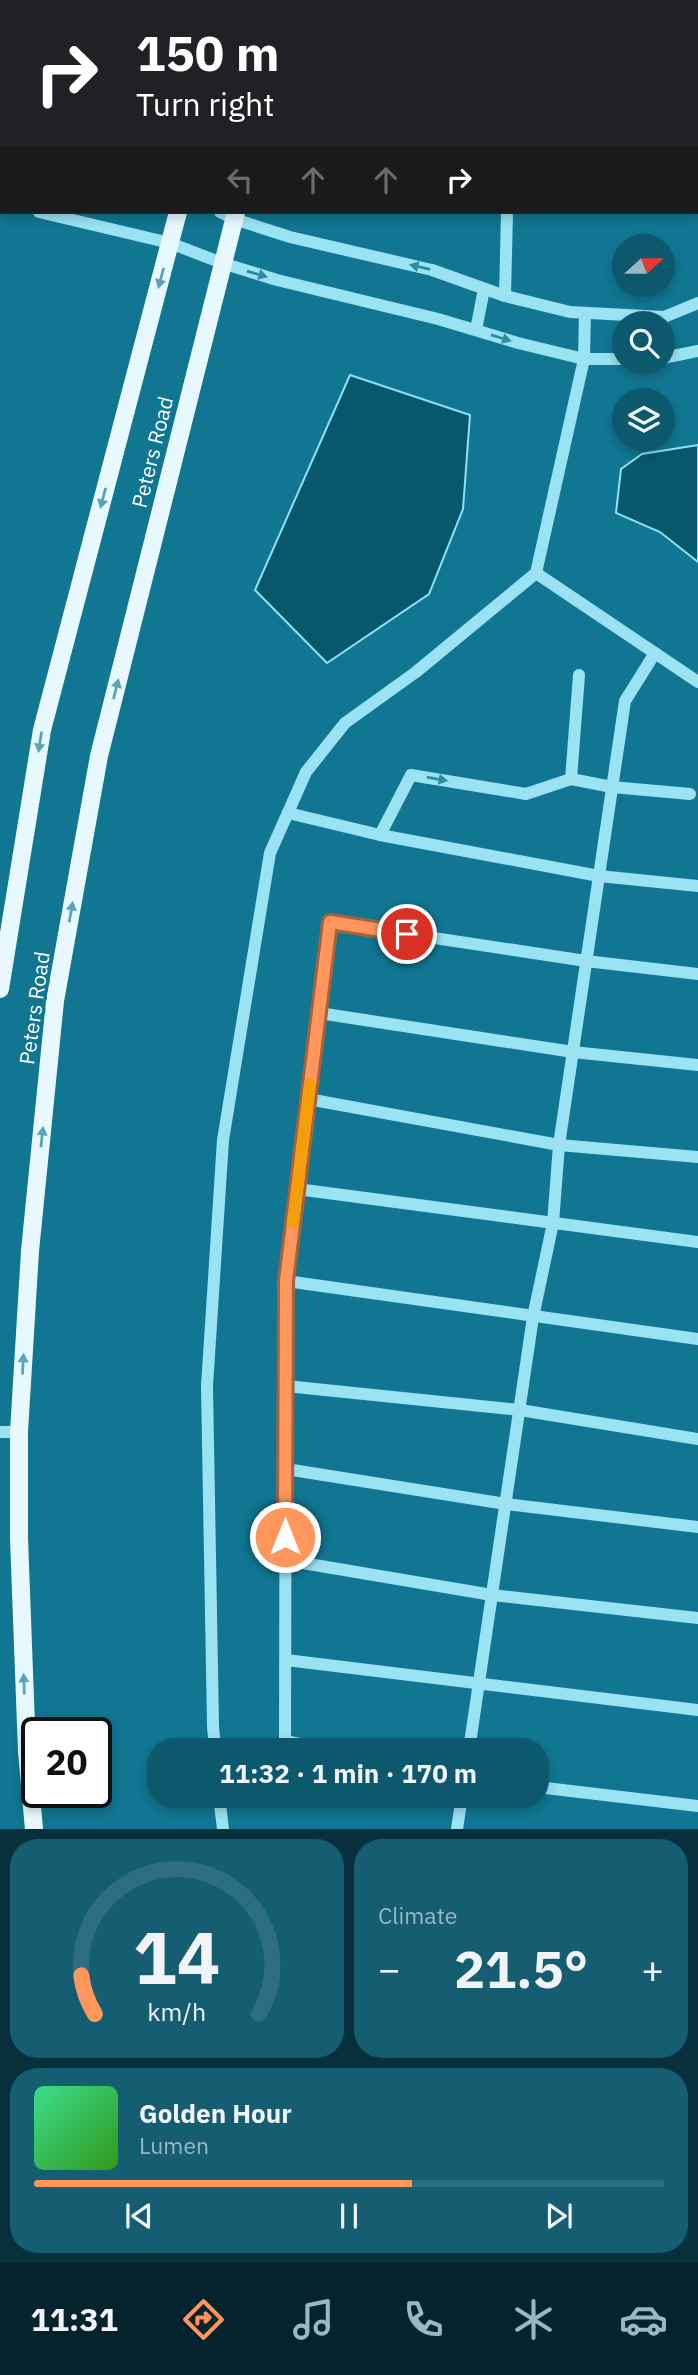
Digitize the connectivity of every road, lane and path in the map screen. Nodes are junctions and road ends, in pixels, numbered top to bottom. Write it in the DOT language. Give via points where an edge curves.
graph roads {
  1 [pos="47,214"];
  2 [pos="177,214"];
  3 [pos="230,214"];
  4 [pos="508,214"];
  5 [pos="170,243"];
  6 [pos="222,264"];
  7 [pos="484,289"];
  8 [pos="505,296"];
  9 [pos="698,303"];
  10 [pos="585,313"];
  11 [pos="476,330"];
  12 [pos="698,351"];
  13 [pos="675,356"];
  14 [pos="584,359"];
  15 [pos="612,359"];
  16 [pos="536,573"];
  17 [pos="655,653"];
  18 [pos="579,676"];
  19 [pos="698,682"];
  20 [pos="571,779"];
  21 [pos="612,787"];
  22 [pos="690,794"];
  23 [pos="288,813"];
  24 [pos="380,835"];
  25 [pos="599,876"];
  26 [pos="698,886"];
  27 [pos="586,961"];
  28 [pos="698,974"];
  29 [pos="0,989"];
  30 [pos="319,1013"];
  31 [pos="573,1052"];
  32 [pos="698,1065"];
  33 [pos="308,1099"];
  34 [pos="559,1145"];
  35 [pos="698,1157"];
  36 [pos="297,1189"];
  37 [pos="553,1223"];
  38 [pos="698,1242"];
  39 [pos="286,1281"];
  40 [pos="533,1317"];
  41 [pos="698,1339"];
  42 [pos="286,1386"];
  43 [pos="520,1410"];
  44 [pos="0,1432"];
  45 [pos="19,1432"];
  46 [pos="698,1439"];
  47 [pos="286,1469"];
  48 [pos="506,1504"];
  49 [pos="698,1527"];
  50 [pos="285,1560"];
  51 [pos="492,1595"];
  52 [pos="698,1618"];
  53 [pos="286,1660"];
  54 [pos="480,1682"];
  55 [pos="698,1710"];
  56 [pos="214,1738"];
  57 [pos="285,1738"];
  58 [pos="471,1738"];
  59 [pos="549,1788"];
  60 [pos="698,1806"];
  61 [pos="220,1808"];
  62 [pos="460,1808"];
  63 [pos="34,1829"];
  64 [pos="223,1829"];
  65 [pos="457,1829"];
  1 -- 5 [label="street"];
  2 -- 5 [label="main road, Peters Road"];
  3 -- 6 [label="main road, Peters Road"];
  7 -- 3 [label="street, one-way" via="432,270 290,237"];
  4 -- 8 [label="street"];
  5 -- 6 [label="street"];
  5 -- 29 [label="main road, Peters Road, one-way" via="42,730"];
  6 -- 11 [label="street, one-way"];
  45 -- 6 [label="main road, Peters Road, one-way" via="30,1251 55,1001 99,756"];
  7 -- 8 [label="street"];
  7 -- 11 [label="street"];
  8 -- 10 [label="street"];
  9 -- 10 [label="street" via="664,317"];
  10 -- 14 [label="street"];
  11 -- 14 [label="street, one-way"];
  12 -- 13 [label="street"];
  14 -- 15 [label="street"];
  14 -- 16 [label="street"];
  16 -- 17 [label="street"];
  16 -- 23 [label="street" via="416,672 345,723 306,772"];
  17 -- 19 [label="street"];
  17 -- 21 [label="street" via="625,701"];
  18 -- 20 [label="street"];
  20 -- 21 [label="street"];
  24 -- 20 [label="street, one-way" via="411,775 526,794"];
  21 -- 22 [label="street"];
  21 -- 25 [label="street"];
  23 -- 24 [label="street"];
  23 -- 56 [label="street" via="270,853 223,1140 207,1386"];
  24 -- 25 [label="street"];
  25 -- 26 [label="street"];
  25 -- 27 [label="street"];
  27 -- 28 [label="street"];
  27 -- 30 [label="street" via="330,922"];
  27 -- 31 [label="street"];
  30 -- 31 [label="street"];
  30 -- 33 [label="street"];
  31 -- 32 [label="street"];
  31 -- 34 [label="street"];
  33 -- 34 [label="street"];
  33 -- 36 [label="street"];
  34 -- 35 [label="street"];
  34 -- 37 [label="street"];
  36 -- 37 [label="street"];
  36 -- 39 [label="street"];
  37 -- 38 [label="street"];
  37 -- 40 [label="street"];
  39 -- 40 [label="street"];
  39 -- 42 [label="street"];
  40 -- 41 [label="street"];
  40 -- 43 [label="street"];
  42 -- 43 [label="street"];
  42 -- 47 [label="street"];
  43 -- 46 [label="street"];
  43 -- 48 [label="street"];
  44 -- 45 [label="street"];
  63 -- 45 [label="main road, Peters Road, one-way" via="27,1752"];
  47 -- 48 [label="street"];
  47 -- 50 [label="street"];
  48 -- 49 [label="street"];
  48 -- 51 [label="street"];
  50 -- 51 [label="street"];
  50 -- 53 [label="street"];
  51 -- 52 [label="street"];
  51 -- 54 [label="street"];
  53 -- 54 [label="street"];
  53 -- 57 [label="street"];
  54 -- 55 [label="street"];
  54 -- 58 [label="street"];
  59 -- 60 [label="street"];
  61 -- 64 [label="street"];
  62 -- 65 [label="street"];
}
